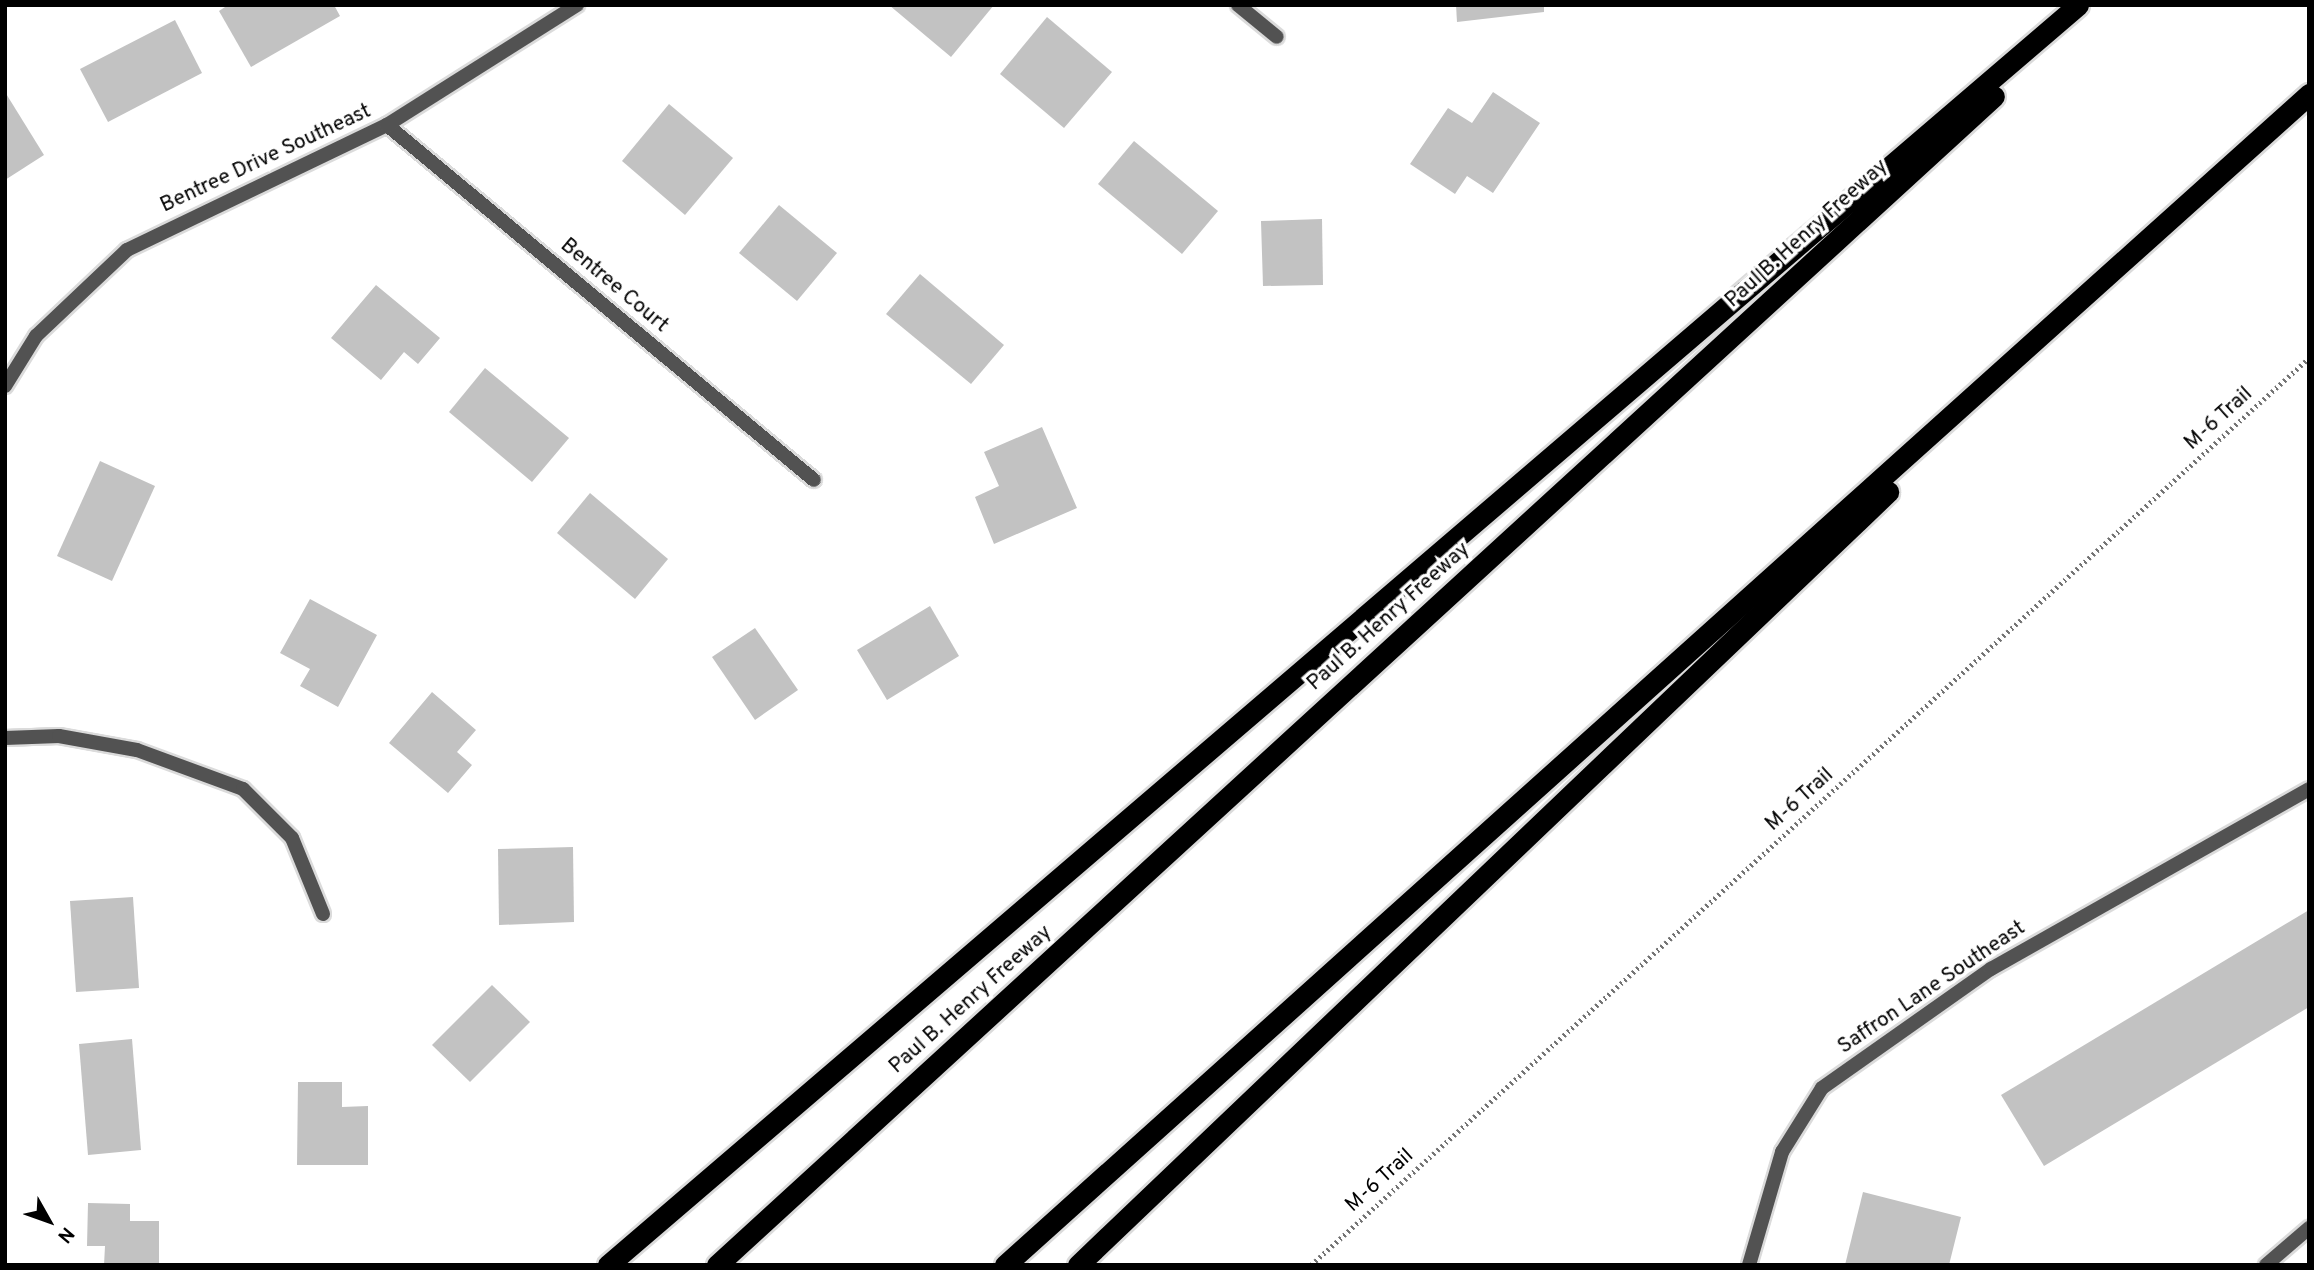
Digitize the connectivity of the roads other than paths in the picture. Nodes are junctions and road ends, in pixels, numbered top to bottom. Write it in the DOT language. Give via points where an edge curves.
graph roads {
  1 [pos="577,5"];
  2 [pos="1238,5"];
  3 [pos="2078,5"];
  4 [pos="2094,5"];
  5 [pos="1277,37"];
  6 [pos="2309,94"];
  7 [pos="387,125"];
  8 [pos="2211,183"];
  9 [pos="5,386"];
  10 [pos="814,480"];
  11 [pos="5,738"];
  12 [pos="2309,789"];
  13 [pos="323,914"];
  14 [pos="2309,1228"];
  15 [pos="608,1265"];
  16 [pos="717,1265"];
  17 [pos="1005,1265"];
  18 [pos="1078,1265"];
  19 [pos="1749,1265"];
  20 [pos="2266,1265"];
  1 -- 7 [label="street, Bentree Drive Southeast"];
  2 -- 5 [label="street"];
  3 -- 15 [label="highway"];
  4 -- 16 [label="highway, Paul B. Henry Freeway"];
  6 -- 8 [label="highway"];
  7 -- 9 [label="street, Bentree Drive Southeast" via="127,250 36,336"];
  7 -- 10 [label="street, Bentree Court"];
  8 -- 17 [label="highway"];
  8 -- 18 [label="highway"];
  11 -- 13 [label="street" via="59,736 137,750 243,789 292,838"];
  12 -- 19 [label="street, Saffron Lane Southeast" via="1991,969 1822,1088 1782,1152"];
  14 -- 20 [label="street"];
}
